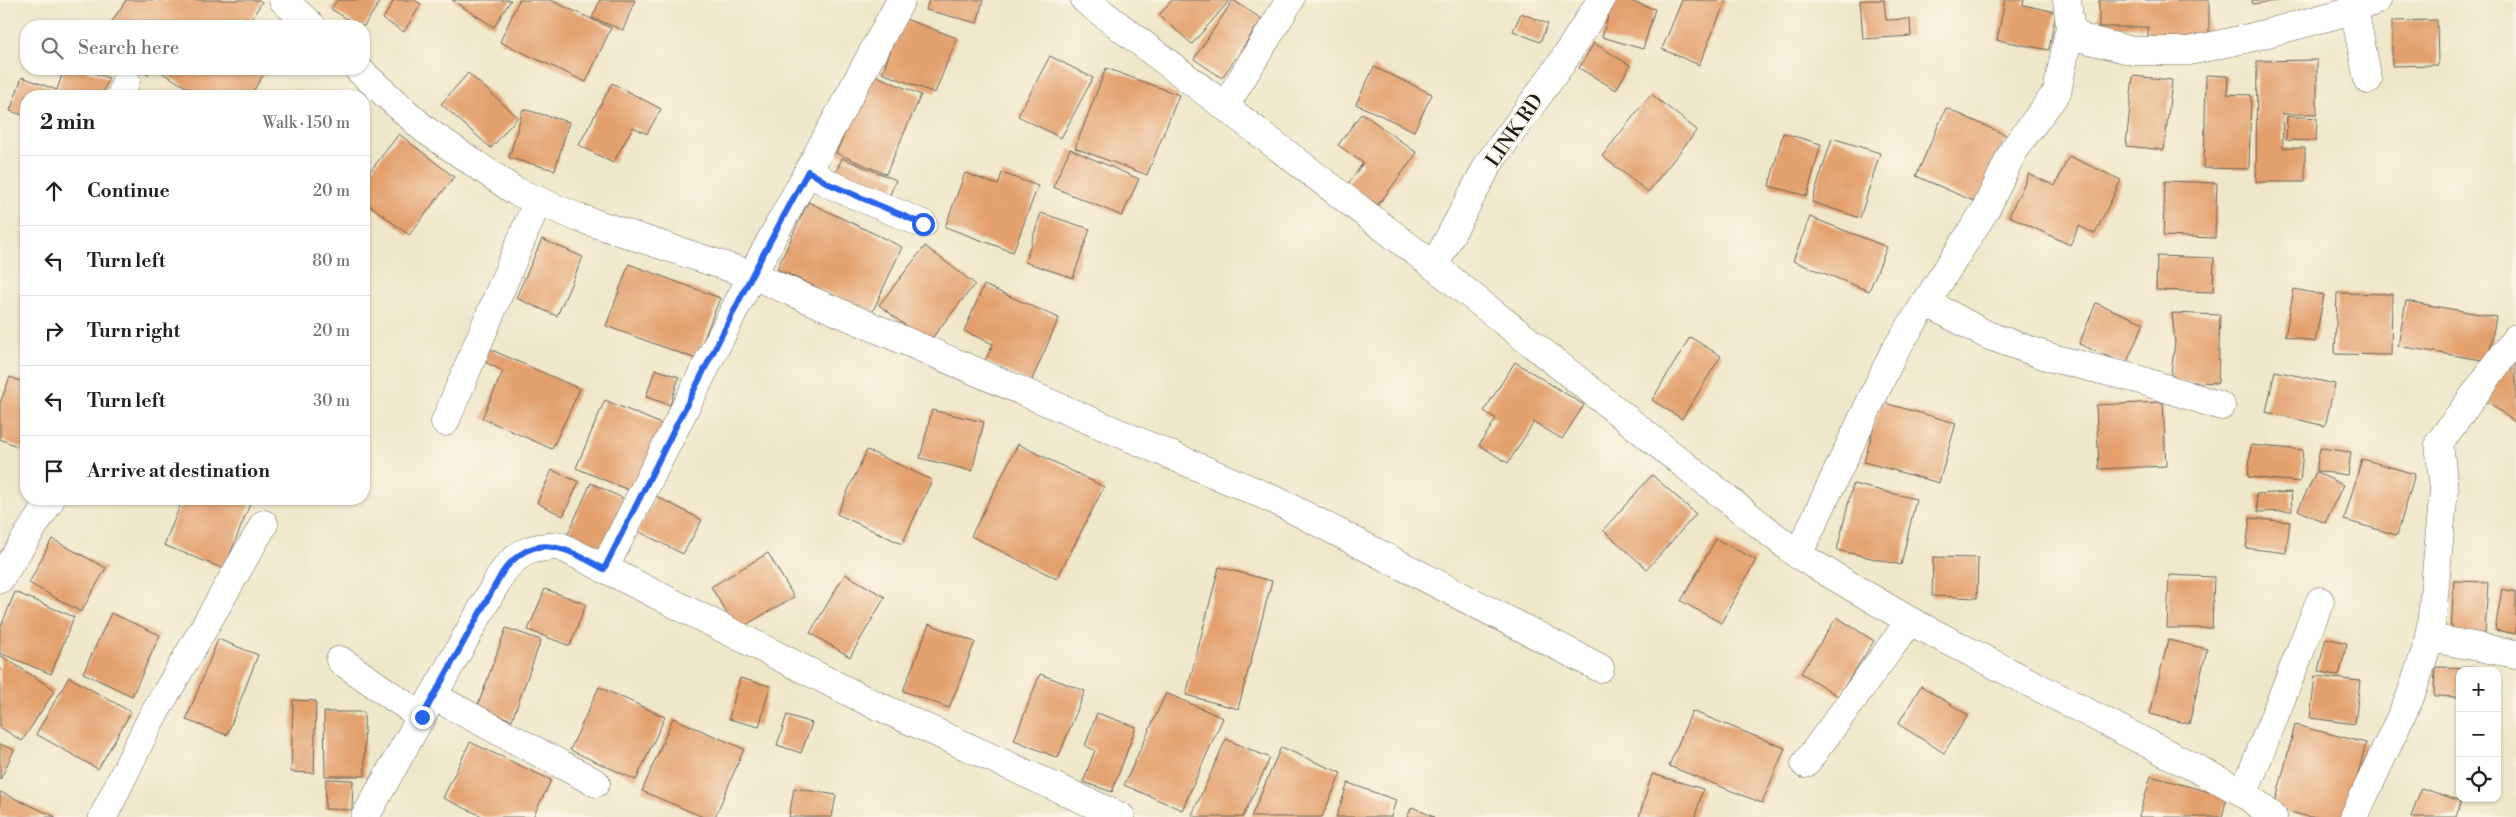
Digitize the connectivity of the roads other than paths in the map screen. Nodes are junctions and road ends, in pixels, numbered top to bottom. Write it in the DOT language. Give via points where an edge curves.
graph roads {
  1 [pos="283,0"];
  2 [pos="901,0"];
  3 [pos="1085,0"];
  4 [pos="1290,0"];
  5 [pos="1601,0"];
  6 [pos="2067,0"];
  7 [pos="2366,4"];
  8 [pos="305,20"];
  9 [pos="2070,27"];
  10 [pos="365,75"];
  11 [pos="2368,80"];
  12 [pos="1225,106"];
  13 [pos="808,171"];
  14 [pos="538,200"];
  15 [pos="923,224"];
  16 [pos="1434,266"];
  17 [pos="752,275"];
  18 [pos="1926,302"];
  19 [pos="2516,338"];
  20 [pos="2220,406"];
  21 [pos="445,422"];
  22 [pos="47,505"];
  23 [pos="264,524"];
  24 [pos="1798,555"];
  25 [pos="604,569"];
  26 [pos="0,579"];
  27 [pos="2320,601"];
  28 [pos="1910,622"];
  29 [pos="2430,638"];
  30 [pos="2516,654"];
  31 [pos="340,660"];
  32 [pos="1600,668"];
  33 [pos="428,706"];
  34 [pos="1805,764"];
  35 [pos="596,783"];
  36 [pos="2244,793"];
  37 [pos="103,817"];
  38 [pos="365,817"];
  39 [pos="1121,817"];
  40 [pos="2273,817"];
  41 [pos="2354,817"];
  1 -- 8 [label="street"];
  2 -- 13 [label="street"];
  3 -- 12 [label="street"];
  4 -- 12 [label="street"];
  5 -- 16 [label="street, LINK RD" via="1561,64 1489,163"];
  6 -- 9 [label="street"];
  7 -- 9 [label="street" via="2249,38 2189,51 2133,51 2081,38"];
  7 -- 11 [label="street"];
  9 -- 18 [label="street" via="2058,92 2014,149 1986,209"];
  10 -- 14 [label="street" via="424,129 515,190"];
  12 -- 16 [label="street"];
  13 -- 15 [label="street" via="829,184"];
  13 -- 17 [label="street"];
  14 -- 17 [label="street" via="579,218"];
  14 -- 21 [label="street"];
  16 -- 24 [label="street"];
  17 -- 25 [label="street"];
  17 -- 32 [label="street" via="1277,500"];
  18 -- 20 [label="street" via="1987,335 2052,358 2137,379"];
  18 -- 24 [label="street" via="1894,352"];
  19 -- 29 [label="street" via="2439,442 2444,488"];
  22 -- 26 [label="street"];
  23 -- 37 [label="street" via="150,721"];
  24 -- 28 [label="street"];
  25 -- 33 [label="street" via="560,546 534,547 513,558"];
  25 -- 39 [label="street" via="865,700"];
  27 -- 36 [label="street"];
  28 -- 34 [label="street"];
  28 -- 36 [label="street"];
  29 -- 30 [label="street"];
  29 -- 41 [label="street" via="2410,697"];
  31 -- 33 [label="street"];
  33 -- 35 [label="street"];
  33 -- 38 [label="street"];
  36 -- 40 [label="street"];
}
